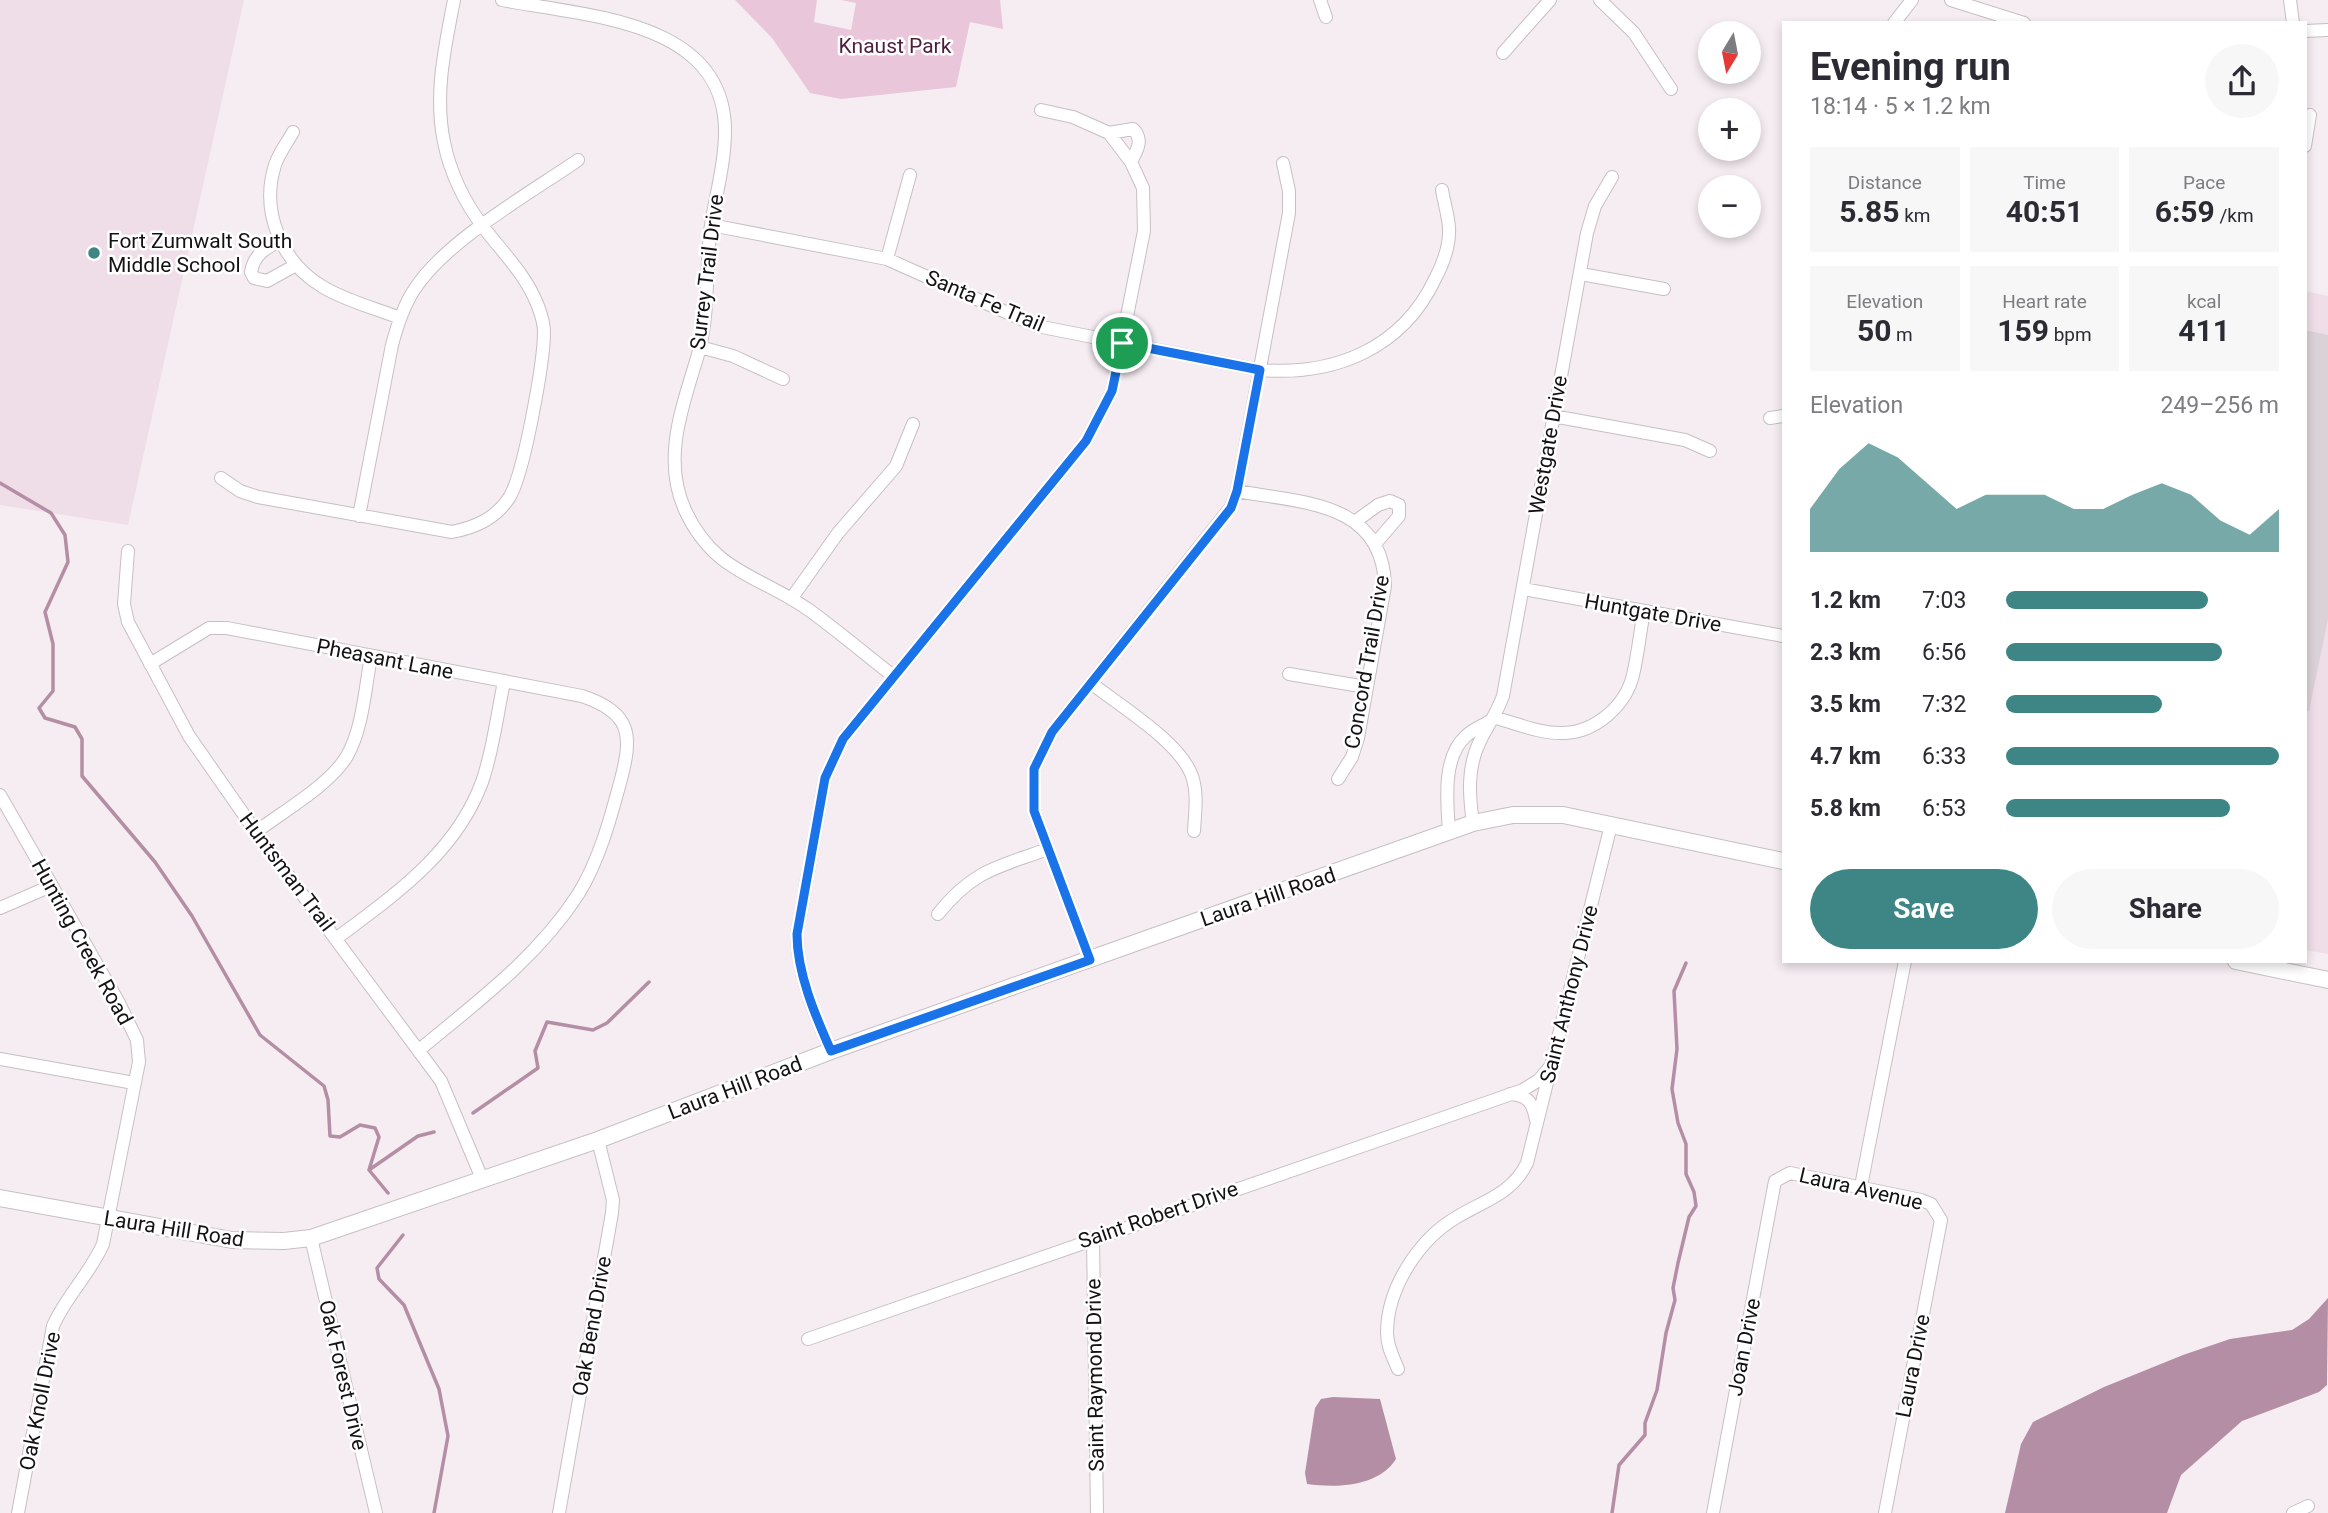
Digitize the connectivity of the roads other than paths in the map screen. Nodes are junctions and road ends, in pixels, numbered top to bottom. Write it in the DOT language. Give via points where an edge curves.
graph roads {
  1 [pos="454,0"];
  2 [pos="502,0"];
  3 [pos="1320,0"];
  4 [pos="1550,0"];
  5 [pos="1600,0"];
  6 [pos="1912,0"];
  7 [pos="1951,0"];
  8 [pos="2290,0"];
  9 [pos="558,5"];
  10 [pos="1326,17"];
  11 [pos="1896,21"];
  12 [pos="2018,21"];
  13 [pos="2293,21"];
  14 [pos="2328,30"];
  15 [pos="2307,31"];
  16 [pos="1503,53"];
  17 [pos="1671,89"];
  18 [pos="1041,110"];
  19 [pos="2310,115"];
  20 [pos="293,132"];
  21 [pos="1109,133"];
  22 [pos="2307,134"];
  23 [pos="578,160"];
  24 [pos="1131,162"];
  25 [pos="1283,163"];
  26 [pos="910,174"];
  27 [pos="1612,177"];
  28 [pos="1442,190"];
  29 [pos="711,225"];
  30 [pos="483,226"];
  31 [pos="280,242"];
  32 [pos="887,259"];
  33 [pos="296,265"];
  34 [pos="1580,274"];
  35 [pos="1664,289"];
  36 [pos="400,318"];
  37 [pos="1122,343"];
  38 [pos="700,347"];
  39 [pos="1260,370"];
  40 [pos="783,379"];
  41 [pos="1553,416"];
  42 [pos="913,424"];
  43 [pos="1710,451"];
  44 [pos="221,478"];
  45 [pos="1237,491"];
  46 [pos="359,516"];
  47 [pos="1356,521"];
  48 [pos="1375,544"];
  49 [pos="128,551"];
  50 [pos="1523,589"];
  51 [pos="791,599"];
  52 [pos="1644,611"];
  53 [pos="1782,636"];
  54 [pos="371,657"];
  55 [pos="150,664"];
  56 [pos="1289,674"];
  57 [pos="892,675"];
  58 [pos="504,682"];
  59 [pos="1091,683"];
  60 [pos="1366,687"];
  61 [pos="1496,718"];
  62 [pos="1338,779"];
  63 [pos="0,795"];
  64 [pos="1474,824"];
  65 [pos="1611,825"];
  66 [pos="1194,831"];
  67 [pos="1449,831"];
  68 [pos="256,832"];
  69 [pos="1048,849"];
  70 [pos="1782,861"];
  71 [pos="51,886"];
  72 [pos="0,908"];
  73 [pos="938,914"];
  74 [pos="337,938"];
  75 [pos="1090,960"];
  76 [pos="1905,963"];
  77 [pos="2246,963"];
  78 [pos="2328,980"];
  79 [pos="419,1050"];
  80 [pos="831,1051"];
  81 [pos="0,1059"];
  82 [pos="1550,1066"];
  83 [pos="134,1083"];
  84 [pos="1510,1094"];
  85 [pos="1536,1123"];
  86 [pos="598,1140"];
  87 [pos="483,1181"];
  88 [pos="1775,1181"];
  89 [pos="1861,1186"];
  90 [pos="0,1198"];
  91 [pos="108,1219"];
  92 [pos="1941,1220"];
  93 [pos="311,1238"];
  94 [pos="1093,1238"];
  95 [pos="808,1339"];
  96 [pos="1398,1369"];
  97 [pos="2308,1506"];
  98 [pos="18,1513"];
  99 [pos="376,1513"];
  100 [pos="559,1513"];
  101 [pos="1097,1513"];
  102 [pos="1713,1513"];
  103 [pos="1885,1513"];
  104 [pos="2293,1513"];
  1 -- 30 [label="street" via="440,82 444,141 452,171"];
  2 -- 9 [label="street, Surrey Trail Drive"];
  3 -- 10 [label="street"];
  4 -- 16 [label="street"];
  5 -- 17 [label="street" via="1634,33"];
  6 -- 11 [label="street"];
  7 -- 12 [label="street"];
  8 -- 13 [label="street"];
  9 -- 29 [label="street, Surrey Trail Drive" via="650,30 690,52 706,71 723,111 725,130"];
  14 -- 15 [label="street"];
  18 -- 21 [label="street" via="1073,117"];
  19 -- 22 [label="street"];
  20 -- 31 [label="street" via="271,180"];
  21 -- 24 [label="street"];
  21 -- 24 [label="street" via="1133,129 1139,134"];
  23 -- 30 [label="street"];
  24 -- 37 [label="street" via="1143,188 1146,210"];
  25 -- 39 [label="street" via="1289,213"];
  26 -- 32 [label="street"];
  27 -- 34 [label="street, Westgate Drive" via="1591,217"];
  28 -- 39 [label="street, Santa Fe Trail" via="1449,227 1447,248 1428,295 1402,327 1386,341 1341,363 1291,372"];
  29 -- 32 [label="street, Santa Fe Trail"];
  29 -- 38 [label="street, Surrey Trail Drive"];
  30 -- 36 [label="street" via="430,268"];
  30 -- 46 [label="street" via="529,286 544,330 515,488 490,519 452,532"];
  31 -- 33 [label="street"];
  31 -- 33 [label="street" via="254,260 254,278 267,281"];
  32 -- 37 [label="street, Santa Fe Trail" via="1037,326"];
  33 -- 36 [label="street" via="327,289"];
  34 -- 35 [label="street"];
  34 -- 41 [label="street, Westgate Drive"];
  36 -- 46 [label="street"];
  37 -- 39 [label="street, Santa Fe Trail"];
  37 -- 57 [label="street" via="1112,391 1086,441"];
  38 -- 40 [label="street"];
  38 -- 51 [label="street, Surrey Trail Drive" via="675,440 677,491 713,552 734,570"];
  39 -- 45 [label="street"];
  41 -- 43 [label="street" via="1685,440"];
  41 -- 50 [label="street, Westgate Drive"];
  42 -- 51 [label="street" via="896,466 838,533"];
  44 -- 46 [label="street" via="258,497"];
  45 -- 47 [label="street, Concord Trail Drive" via="1321,506"];
  45 -- 59 [label="street" via="1213,533"];
  47 -- 48 [label="street, Concord Trail Drive"];
  47 -- 48 [label="street, Concord Trail Drive" via="1378,505 1390,501 1399,505 1399,516"];
  48 -- 60 [label="street, Concord Trail Drive" via="1385,586"];
  49 -- 55 [label="street, Huntsman Trail" via="124,604"];
  50 -- 52 [label="street, Huntgate Drive"];
  50 -- 61 [label="street, Westgate Drive"];
  51 -- 57 [label="street, Surrey Trail Drive"];
  52 -- 53 [label="street, Huntgate Drive"];
  52 -- 61 [label="street" via="1633,676 1619,706 1607,716 1565,733"];
  54 -- 55 [label="street, Pheasant Lane" via="209,628"];
  54 -- 58 [label="street, Pheasant Lane"];
  54 -- 68 [label="street" via="356,734 346,758 326,779"];
  55 -- 68 [label="street, Huntsman Trail" via="189,736"];
  56 -- 60 [label="street"];
  57 -- 80 [label="street" via="843,739 825,778 798,917 797,950"];
  58 -- 74 [label="street" via="483,779 470,809 444,848 402,889"];
  58 -- 79 [label="street, Pheasant Lane" via="607,704 622,720 627,744 623,771 607,830 580,891 549,934 516,969"];
  59 -- 66 [label="street" via="1183,759 1196,793"];
  59 -- 69 [label="street" via="1052,732 1034,769 1034,811"];
  60 -- 62 [label="street, Concord Trail Drive" via="1352,757"];
  61 -- 64 [label="street, Westgate Drive" via="1478,745 1473,765 1468,792"];
  61 -- 67 [label="street" via="1465,737 1454,756 1447,792"];
  63 -- 71 [label="street, Hunting Creek Road"];
  64 -- 65 [label="main road, Laura Hill Road" via="1534,814"];
  64 -- 67 [label="main road, Laura Hill Road"];
  65 -- 70 [label="main road, Laura Hill Road"];
  65 -- 82 [label="street, Saint Anthony Drive"];
  67 -- 75 [label="main road, Laura Hill Road"];
  68 -- 74 [label="street, Huntsman Trail"];
  69 -- 73 [label="street" via="981,873"];
  69 -- 75 [label="street"];
  71 -- 72 [label="street"];
  71 -- 83 [label="street, Hunting Creek Road" via="136,1040 139,1062"];
  74 -- 79 [label="street, Huntsman Trail"];
  75 -- 80 [label="main road, Laura Hill Road"];
  76 -- 89 [label="street"];
  77 -- 78 [label="main road"];
  79 -- 87 [label="street, Huntsman Trail" via="451,1101"];
  80 -- 86 [label="main road, Laura Hill Road"];
  81 -- 83 [label="street"];
  82 -- 84 [label="street, Saint Robert Drive" via="1539,1080"];
  82 -- 85 [label="street, Saint Anthony Drive"];
  83 -- 91 [label="street, Hunting Creek Road"];
  84 -- 85 [label="street" via="1530,1101"];
  84 -- 94 [label="street, Saint Robert Drive"];
  85 -- 96 [label="street, Saint Anthony Drive" via="1527,1163 1511,1186 1440,1229 1409,1265 1391,1307 1387,1331"];
  86 -- 87 [label="main road, Laura Hill Road"];
  86 -- 100 [label="street, Oak Bend Drive" via="612,1213"];
  87 -- 93 [label="main road, Laura Hill Road"];
  88 -- 89 [label="street, Laura Avenue" via="1790,1173"];
  88 -- 102 [label="street, Joan Drive"];
  89 -- 92 [label="street, Laura Avenue" via="1922,1200 1931,1204"];
  90 -- 91 [label="main road, Laura Hill Road"];
  91 -- 93 [label="main road, Laura Hill Road" via="232,1240"];
  91 -- 98 [label="street, Oak Knoll Drive" via="94,1263 61,1307 53,1326"];
  92 -- 103 [label="street, Laura Drive"];
  93 -- 99 [label="street, Oak Forest Drive"];
  94 -- 95 [label="street, Saint Robert Drive"];
  94 -- 101 [label="street, Saint Raymond Drive"];
  97 -- 104 [label="street"];
}
